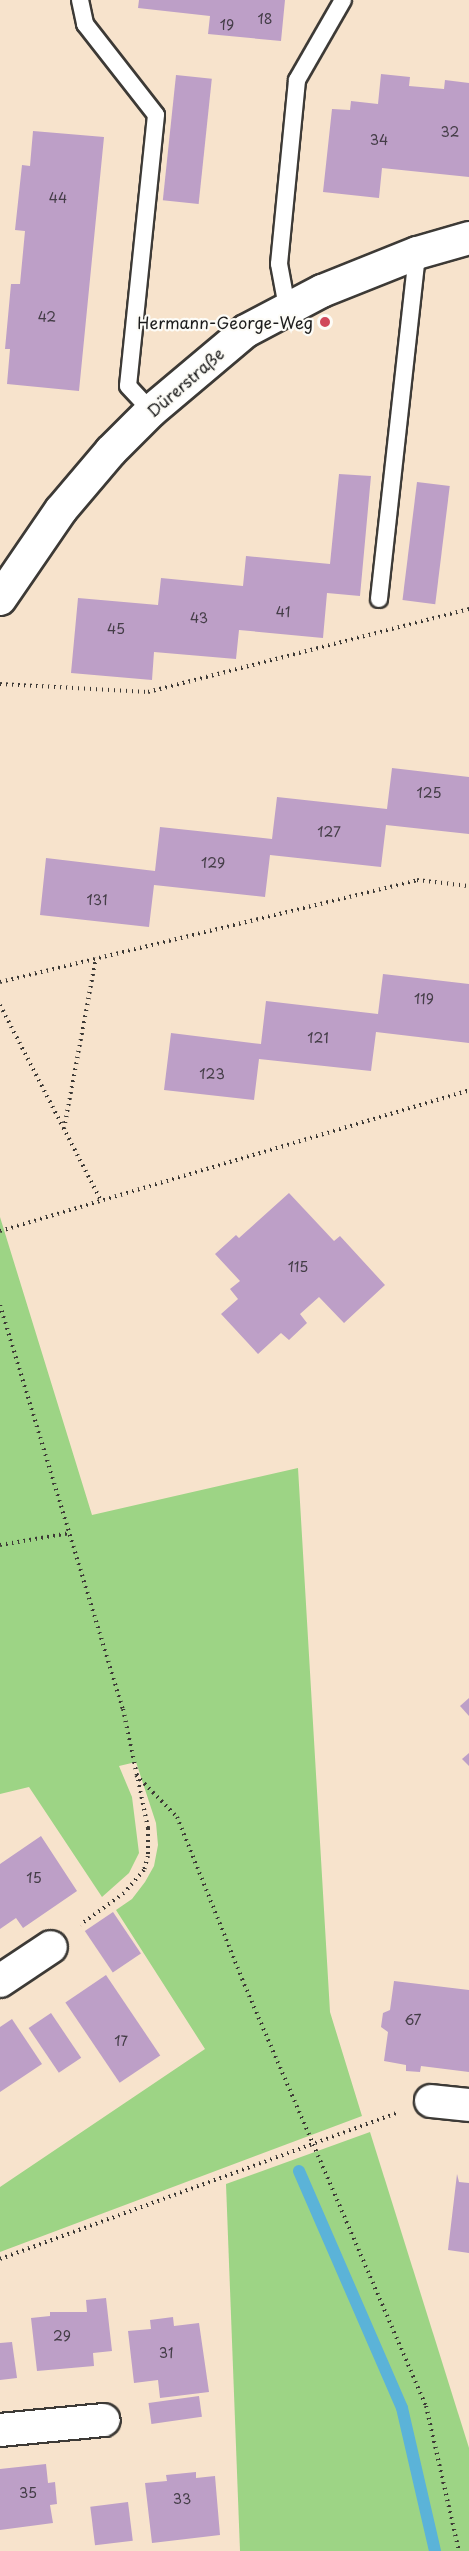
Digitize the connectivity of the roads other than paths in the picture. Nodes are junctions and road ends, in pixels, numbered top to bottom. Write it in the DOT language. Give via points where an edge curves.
graph roads {
  1 [pos="80,0"];
  2 [pos="343,0"];
  3 [pos="469,238"];
  4 [pos="417,253"];
  5 [pos="287,307"];
  6 [pos="151,411"];
  7 [pos="0,599"];
  8 [pos="379,599"];
  9 [pos="51,1947"];
  10 [pos="0,1981"];
  11 [pos="431,2101"];
  12 [pos="469,2105"];
  13 [pos="104,2420"];
  14 [pos="0,2430"];
  1 -- 6 [label="lane" via="85,24 156,115 128,386"];
  2 -- 5 [label="lane" via="297,80 279,264"];
  3 -- 4 [label="street, Dürerstraße"];
  4 -- 5 [label="street, Dürerstraße"];
  4 -- 8 [label="lane"];
  5 -- 6 [label="street, Dürerstraße" via="246,331"];
  6 -- 7 [label="street, Dürerstraße" via="60,510"];
  9 -- 10 [label="street"];
  11 -- 12 [label="street"];
  13 -- 14 [label="street"];
}
